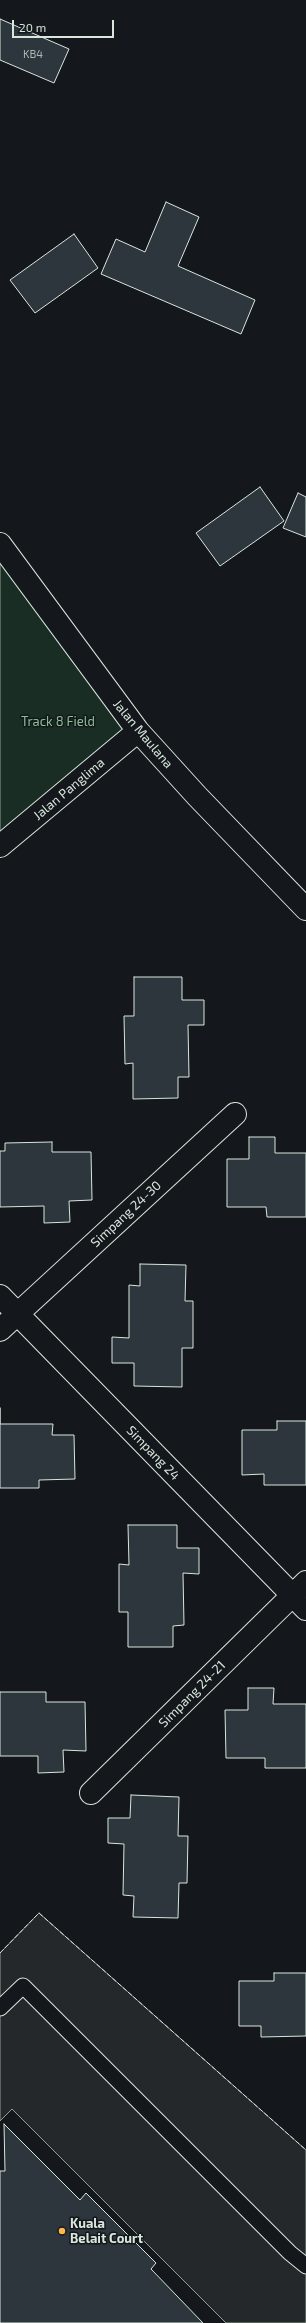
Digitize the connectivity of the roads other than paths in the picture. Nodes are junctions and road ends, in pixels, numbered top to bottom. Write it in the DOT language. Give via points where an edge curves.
graph roads {
  1 [pos="0,544"];
  2 [pos="138,731"];
  3 [pos="0,846"];
  4 [pos="306,909"];
  5 [pos="234,1114"];
  6 [pos="0,1296"];
  7 [pos="17,1314"];
  8 [pos="0,1330"];
  9 [pos="301,1595"];
  10 [pos="91,1793"];
  11 [pos="0,2008"];
  12 [pos="306,2266"];
  1 -- 2 [label="street, Jalan Maulana"];
  2 -- 3 [label="street, Jalan Panglima"];
  2 -- 4 [label="street, Jalan Maulana"];
  5 -- 7 [label="street, Simpang 24-30"];
  6 -- 7 [label="street, Simpang 24"];
  7 -- 8 [label="street, Simpang 24-30"];
  7 -- 9 [label="street, Simpang 24"];
  9 -- 10 [label="street, Simpang 24-21"];
  11 -- 12 [label="lane" via="23,1986 290,2253"];
}
